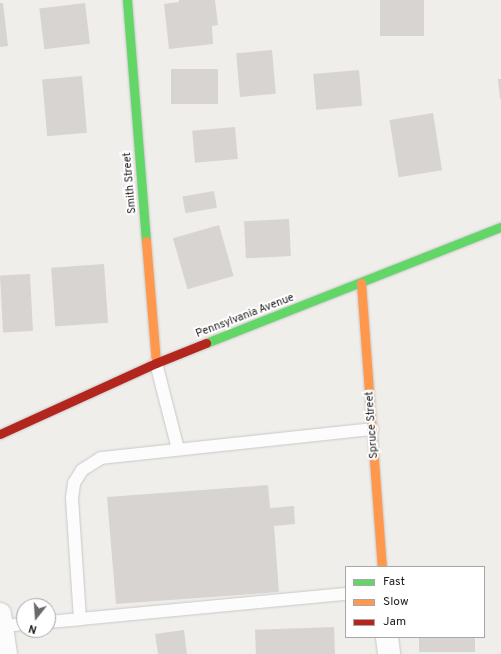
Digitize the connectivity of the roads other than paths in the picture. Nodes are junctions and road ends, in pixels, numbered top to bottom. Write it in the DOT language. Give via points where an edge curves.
graph roads {
  1 [pos="127,0"];
  2 [pos="501,227"];
  3 [pos="361,283"];
  4 [pos="156,363"];
  5 [pos="372,429"];
  6 [pos="0,434"];
  7 [pos="178,449"];
  8 [pos="382,566"];
  9 [pos="345,594"];
  10 [pos="80,619"];
  11 [pos="56,621"];
  12 [pos="9,622"];
  13 [pos="387,638"];
  14 [pos="6,654"];
  15 [pos="388,654"];
  1 -- 4 [label="street, Smith Street"];
  2 -- 3 [label="street, Pennsylvania Avenue"];
  3 -- 4 [label="street, Pennsylvania Avenue"];
  3 -- 5 [label="street, Spruce Street"];
  4 -- 6 [label="street, Pennsylvania Avenue"];
  4 -- 7 [label="lane"];
  5 -- 7 [label="lane"];
  5 -- 8 [label="street, Spruce Street"];
  7 -- 10 [label="lane" via="101,458 82,470 74,483 72,498"];
  9 -- 10 [label="lane"];
  10 -- 11 [label="lane"];
  12 -- 14 [label="street"];
  13 -- 15 [label="street"];
}
